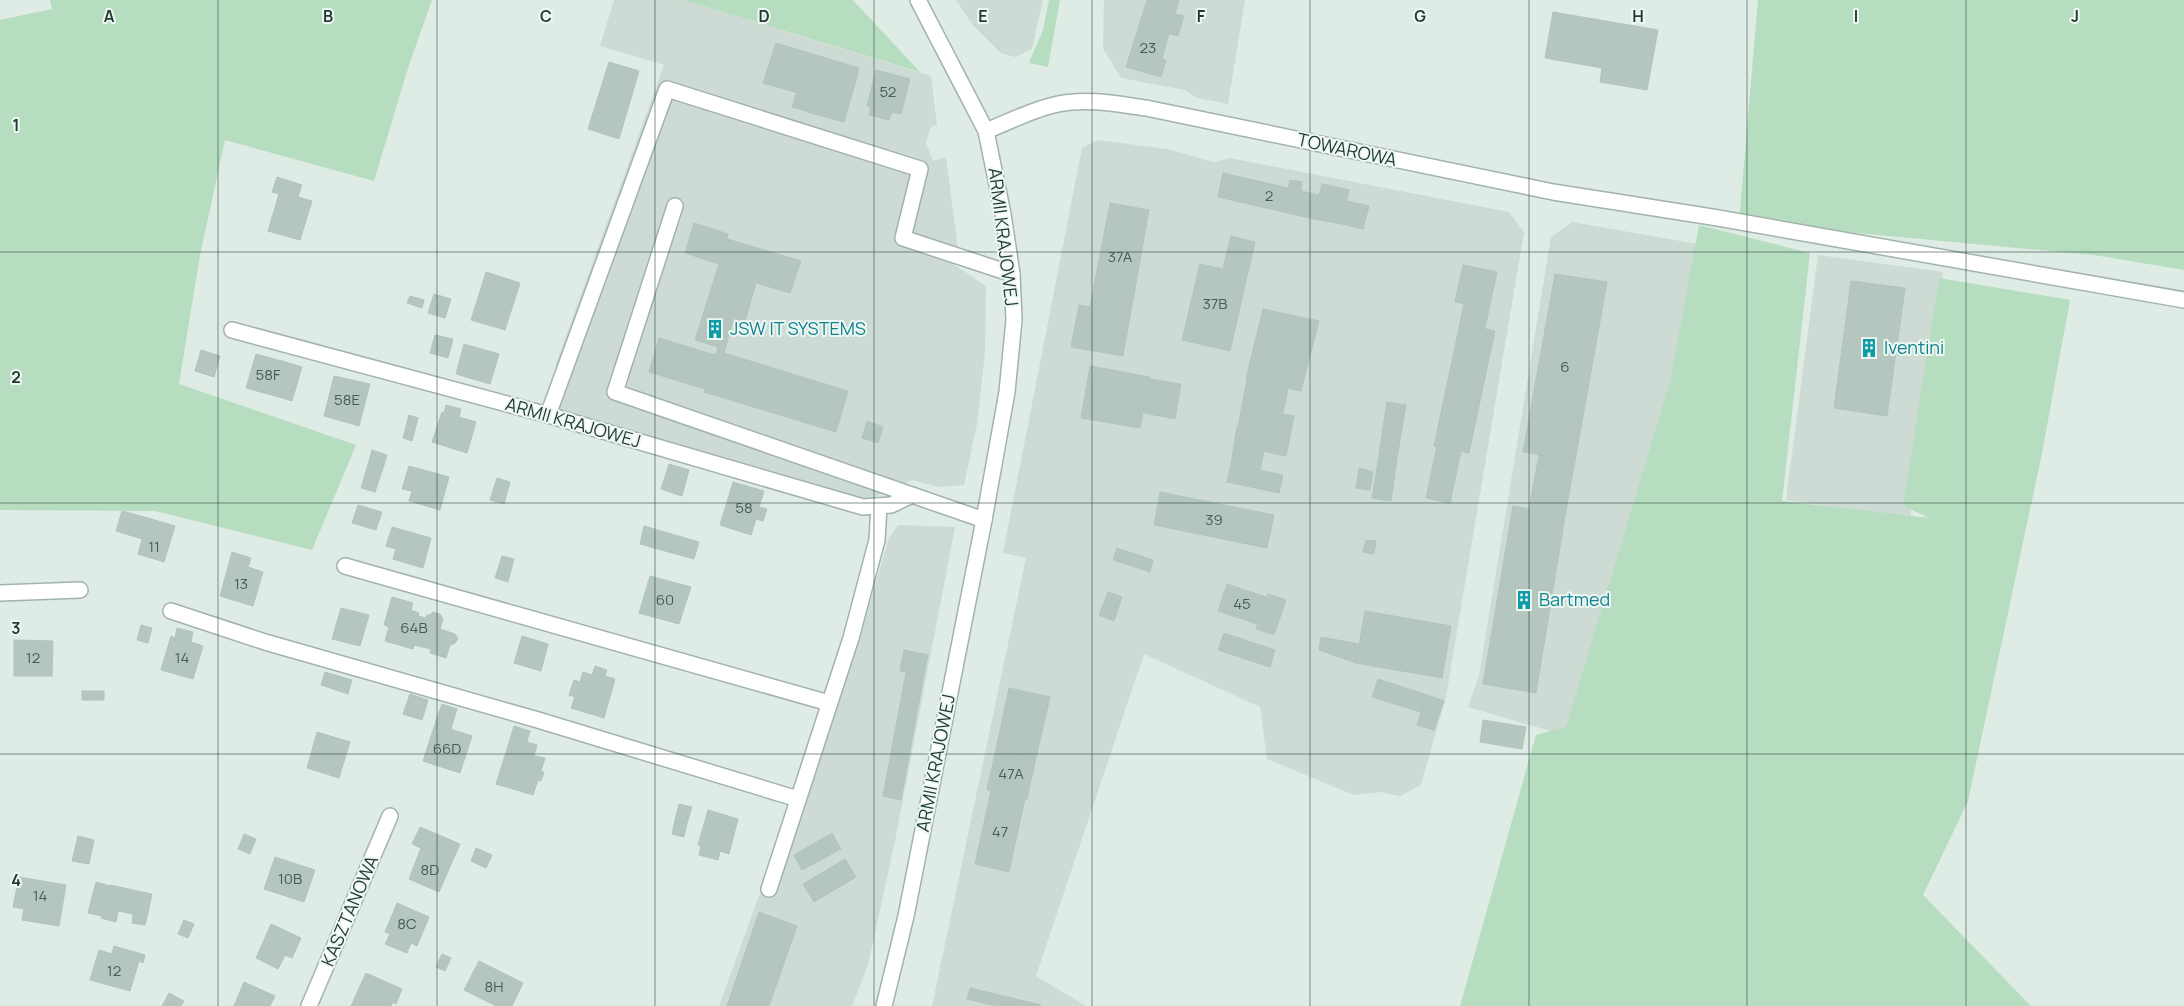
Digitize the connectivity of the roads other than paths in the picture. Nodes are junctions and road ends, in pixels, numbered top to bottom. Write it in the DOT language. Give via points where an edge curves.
graph roads {
  1 [pos="918,0"];
  2 [pos="986,131"];
  3 [pos="674,206"];
  4 [pos="1012,274"];
  5 [pos="2184,300"];
  6 [pos="232,330"];
  7 [pos="548,415"];
  8 [pos="912,495"];
  9 [pos="879,506"];
  10 [pos="984,520"];
  11 [pos="345,566"];
  12 [pos="80,590"];
  13 [pos="0,592"];
  14 [pos="171,611"];
  15 [pos="829,703"];
  16 [pos="798,799"];
  17 [pos="390,816"];
  18 [pos="769,889"];
  19 [pos="309,1006"];
  20 [pos="884,1006"];
  1 -- 2 [label="street, ARMII KRAJOWEJ"];
  2 -- 4 [label="street, ARMII KRAJOWEJ" via="995,166"];
  2 -- 5 [label="street, TOWAROWA" via="1058,104 1105,103 1155,110 1553,192"];
  3 -- 8 [label="street" via="615,392"];
  4 -- 7 [label="street" via="903,238 920,169 667,89"];
  4 -- 10 [label="street, ARMII KRAJOWEJ" via="1014,320 1007,392"];
  6 -- 7 [label="street, ARMII KRAJOWEJ"];
  7 -- 9 [label="street, ARMII KRAJOWEJ" via="864,507"];
  8 -- 9 [label="street, ARMII KRAJOWEJ"];
  8 -- 10 [label="street"];
  9 -- 15 [label="street" via="876,540 868,573"];
  10 -- 20 [label="street, ARMII KRAJOWEJ" via="906,916"];
  11 -- 15 [label="street"];
  12 -- 13 [label="street"];
  14 -- 16 [label="street" via="265,642 548,722"];
  15 -- 16 [label="street"];
  16 -- 18 [label="street"];
  17 -- 19 [label="street, KASZTANOWA"];
}
